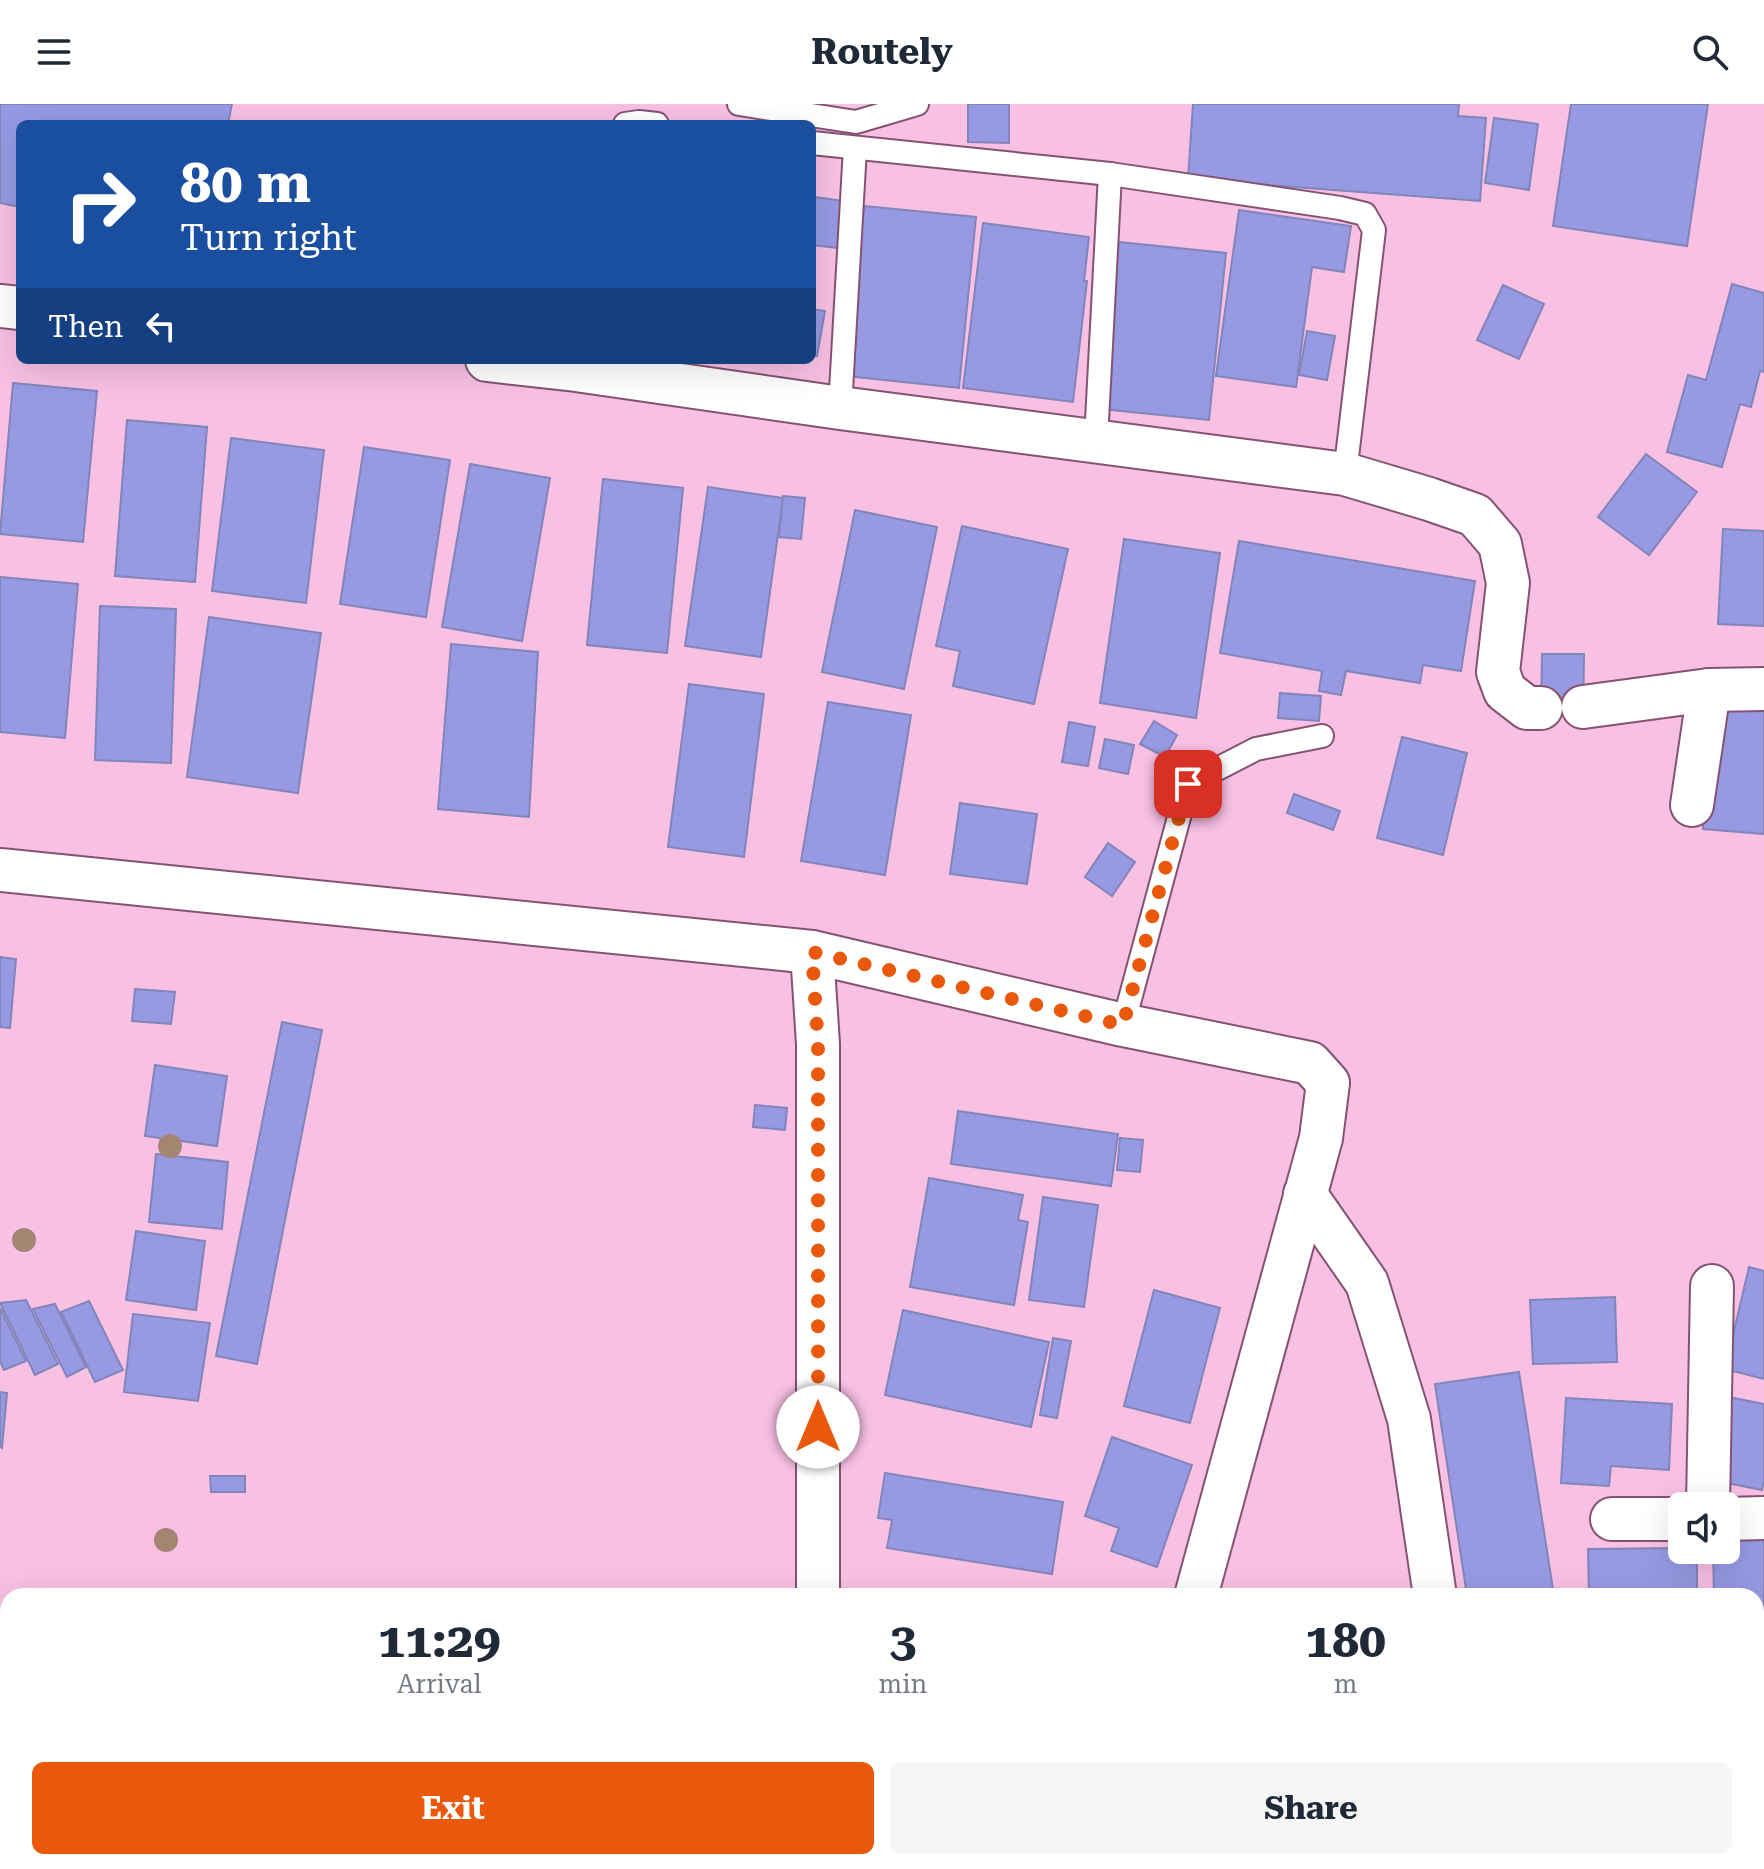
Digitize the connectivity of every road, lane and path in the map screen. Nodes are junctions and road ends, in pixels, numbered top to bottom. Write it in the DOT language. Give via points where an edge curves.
graph roads {
  1 [pos="739,104"];
  2 [pos="917,104"];
  3 [pos="816,143"];
  4 [pos="855,148"];
  5 [pos="1110,174"];
  6 [pos="577,365"];
  7 [pos="840,408"];
  8 [pos="1096,440"];
  9 [pos="1345,474"];
  10 [pos="1764,689"];
  11 [pos="1709,690"];
  12 [pos="1583,707"];
  13 [pos="1541,708"];
  14 [pos="1322,736"];
  15 [pos="1692,805"];
  16 [pos="0,870"];
  17 [pos="812,952"];
  18 [pos="1123,1025"];
  19 [pos="1305,1194"];
  20 [pos="1712,1286"];
  21 [pos="1708,1492"];
  22 [pos="1764,1518"];
  23 [pos="1612,1519"];
  24 [pos="1668,1519"];
  25 [pos="1740,1519"];
  26 [pos="818,1588"];
  27 [pos="1198,1588"];
  28 [pos="1434,1588"];
  1 -- 2 [label="lane" via="856,122"];
  3 -- 4 [label="lane"];
  4 -- 5 [label="lane"];
  4 -- 7 [label="lane"];
  5 -- 8 [label="lane"];
  5 -- 9 [label="lane" via="1365,214 1374,230"];
  6 -- 7 [label="street"];
  7 -- 8 [label="street"];
  8 -- 9 [label="street"];
  9 -- 13 [label="street" via="1475,515 1500,544 1508,583 1498,672 1505,691 1527,708"];
  10 -- 11 [label="street"];
  11 -- 12 [label="street"];
  11 -- 15 [label="street"];
  14 -- 18 [label="lane" via="1256,749 1188,784"];
  16 -- 17 [label="street"];
  17 -- 18 [label="street"];
  17 -- 26 [label="street" via="818,1044"];
  18 -- 19 [label="street" via="1310,1063 1328,1083 1321,1138"];
  19 -- 27 [label="street"];
  19 -- 28 [label="street" via="1367,1283 1409,1419"];
  20 -- 21 [label="street"];
  22 -- 25 [label="street"];
  23 -- 24 [label="street"];
}
